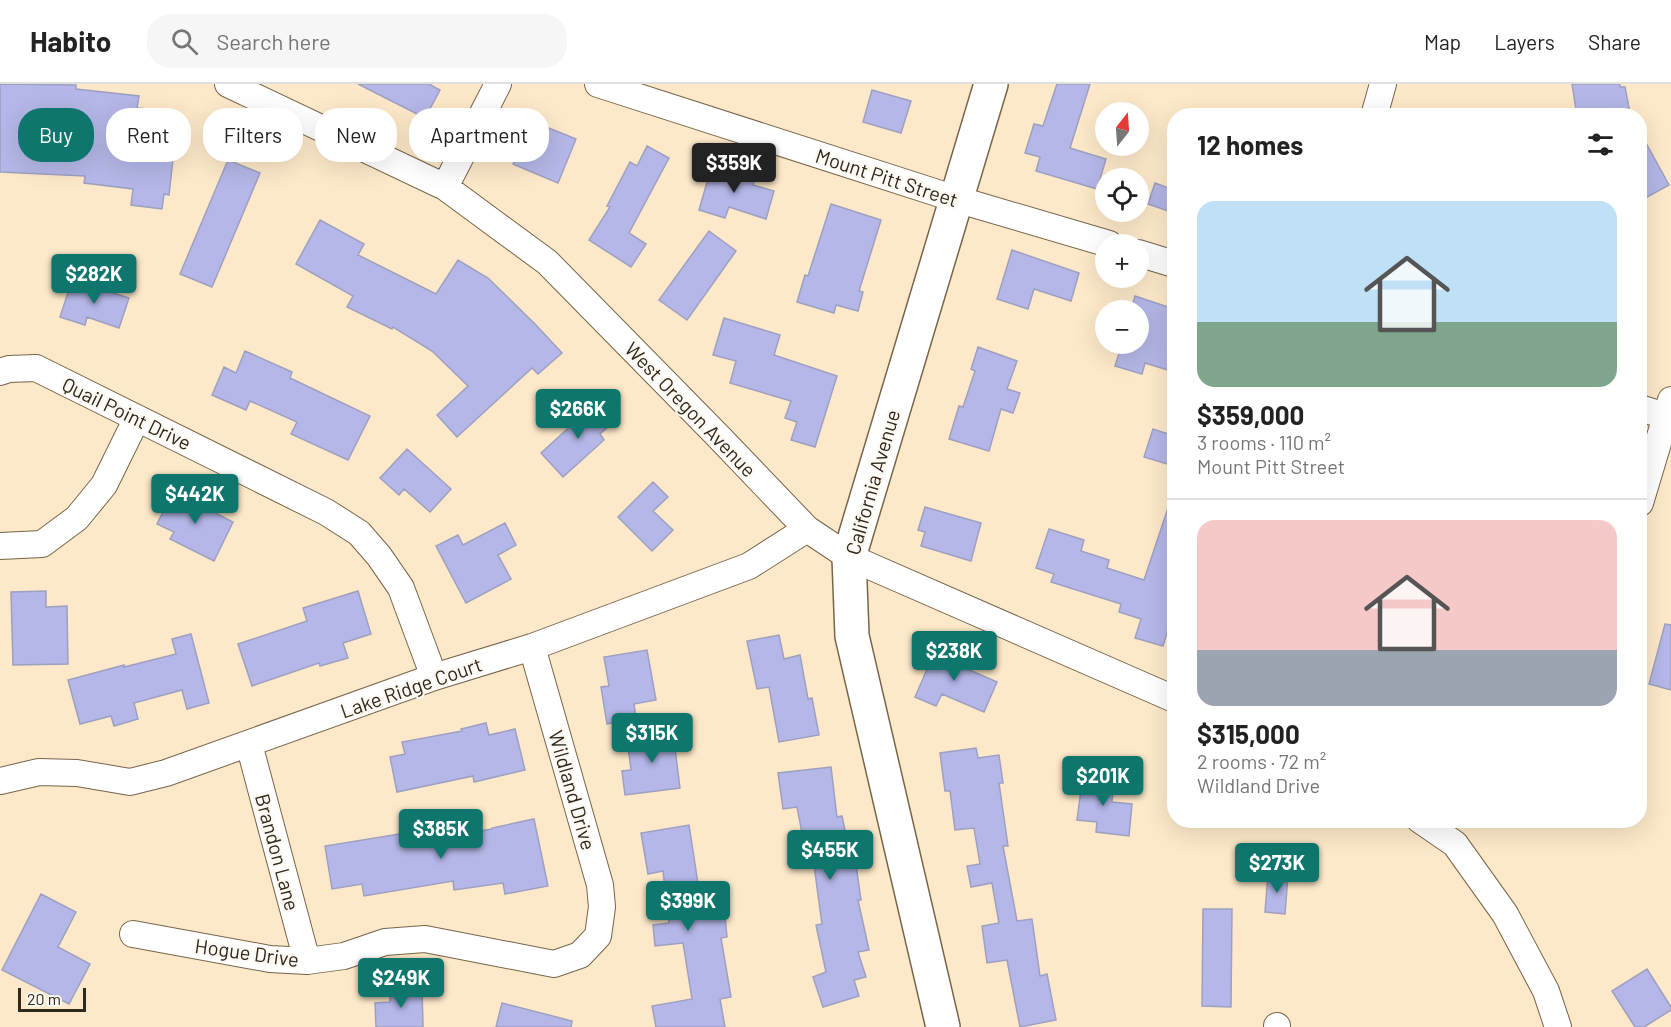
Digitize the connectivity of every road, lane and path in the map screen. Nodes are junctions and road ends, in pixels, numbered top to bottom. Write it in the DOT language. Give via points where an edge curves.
graph roads {
  1 [pos="228,84"];
  2 [pos="498,84"];
  3 [pos="598,84"];
  4 [pos="991,84"];
  5 [pos="1383,84"];
  6 [pos="1376,108"];
  7 [pos="445,187"];
  8 [pos="956,199"];
  9 [pos="1095,240"];
  10 [pos="1149,256"];
  11 [pos="1167,262"];
  12 [pos="0,372"];
  13 [pos="1647,409"];
  14 [pos="1669,411"];
  15 [pos="137,418"];
  16 [pos="1647,481"];
  17 [pos="807,529"];
  18 [pos="0,546"];
  19 [pos="849,557"];
  20 [pos="532,647"];
  21 [pos="434,677"];
  22 [pos="1167,696"];
  23 [pos="249,744"];
  24 [pos="0,781"];
  25 [pos="1432,828"];
  26 [pos="133,934"];
  27 [pos="598,936"];
  28 [pos="307,961"];
  29 [pos="943,1027"];
  30 [pos="1558,1027"];
  1 -- 7 [label="street, West Oregon Avenue"];
  2 -- 7 [label="street"];
  3 -- 8 [label="street, Mount Pitt Street"];
  4 -- 8 [label="street, California Avenue"];
  5 -- 6 [label="street"];
  7 -- 17 [label="street, West Oregon Avenue" via="547,262"];
  8 -- 9 [label="street, Mount Pitt Street"];
  8 -- 19 [label="street, California Avenue"];
  10 -- 11 [label="street"];
  12 -- 15 [label="street, Quail Point Drive" via="36,368"];
  13 -- 14 [label="street"];
  14 -- 16 [label="street"];
  15 -- 18 [label="street" via="104,485 77,518 42,544"];
  15 -- 21 [label="street, Quail Point Drive" via="326,512 359,533 401,588"];
  17 -- 19 [label="street, West Oregon Avenue"];
  17 -- 20 [label="street, Lake Ridge Court" via="749,566"];
  19 -- 22 [label="street, West Oregon Avenue"];
  19 -- 29 [label="street, California Avenue" via="852,636"];
  20 -- 21 [label="street, Lake Ridge Court"];
  20 -- 27 [label="street, Wildland Drive" via="600,885 603,907"];
  21 -- 23 [label="street, Lake Ridge Court"];
  23 -- 24 [label="street, Lake Ridge Court" via="130,782 77,773 39,772"];
  23 -- 28 [label="street, Brandon Lane"];
  25 -- 30 [label="street" via="1455,844 1505,914 1546,991"];
  26 -- 28 [label="street, Hogue Drive"];
  27 -- 28 [label="street, Hogue Drive" via="580,955 554,964 425,939 385,942 344,956"];
}
